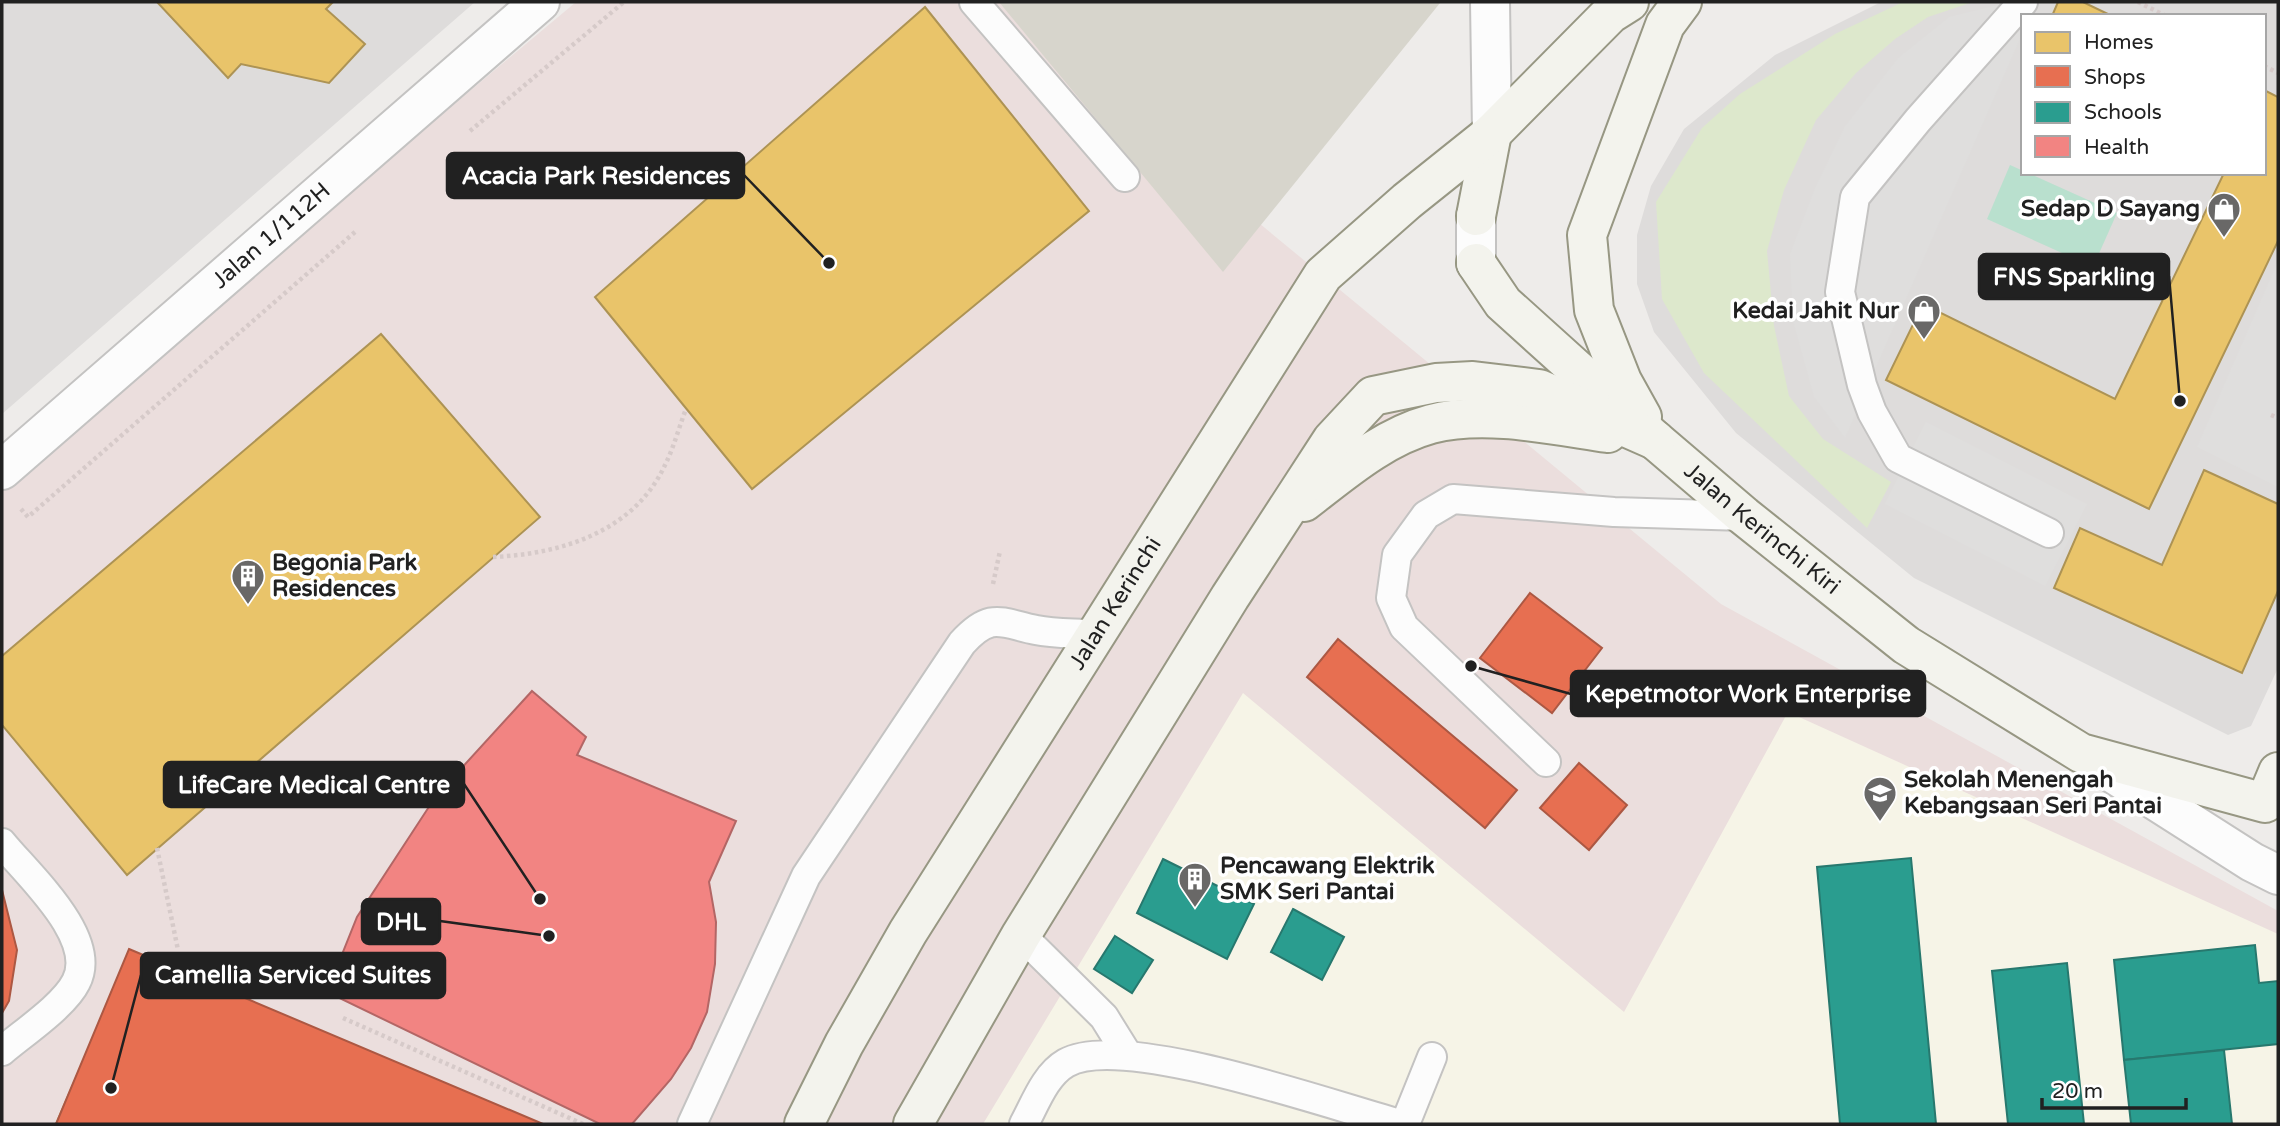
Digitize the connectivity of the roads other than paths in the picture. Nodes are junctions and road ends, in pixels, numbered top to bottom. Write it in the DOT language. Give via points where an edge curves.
graph roads {
  1 [pos="540,2"];
  2 [pos="974,2"];
  3 [pos="1490,2"];
  4 [pos="1629,2"];
  5 [pos="1682,2"];
  6 [pos="2023,2"];
  7 [pos="1492,133"];
  8 [pos="1125,177"];
  9 [pos="1476,216"];
  10 [pos="1476,263"];
  11 [pos="1655,440"];
  12 [pos="2,470"];
  13 [pos="1744,516"];
  14 [pos="2049,533"];
  15 [pos="1097,635"];
  16 [pos="2081,753"];
  17 [pos="1546,762"];
  18 [pos="2274,795"];
  19 [pos="2,843"];
  20 [pos="2278,875"];
  21 [pos="1021,935"];
  22 [pos="2,1051"];
  23 [pos="1127,1054"];
  24 [pos="1432,1057"];
  25 [pos="692,1124"];
  26 [pos="804,1124"];
  27 [pos="913,1124"];
  28 [pos="1024,1124"];
  29 [pos="1402,1124"];
  1 -- 12 [label="street, Jalan 1/112H"];
  2 -- 8 [label="lane"];
  3 -- 7 [label="street"];
  4 -- 7 [label="main road, Jalan Kerinchi" via="1610,14"];
  5 -- 11 [label="main road" via="1665,25 1587,235 1594,310 1622,381"];
  6 -- 14 [label="lane" via="1855,197 1840,292 1862,385 1898,458"];
  7 -- 9 [label="main road"];
  7 -- 15 [label="main road, Jalan Kerinchi" via="1323,275"];
  9 -- 10 [label="street"];
  10 -- 11 [label="main road, Jalan Kerinchi Kiri" via="1503,303"];
  11 -- 13 [label="main road, Jalan Kerinchi Kiri"];
  11 -- 21 [label="main road" via="1508,419 1440,422 1366,454 1279,521"];
  13 -- 16 [label="main road, Jalan Kerinchi Kiri" via="1906,645"];
  13 -- 17 [label="lane" via="1615,512 1453,499 1426,515 1397,555 1391,598 1404,627"];
  15 -- 25 [label="lane" via="1037,630 1004,621 973,630 962,643 806,876"];
  15 -- 26 [label="main road, Jalan Kerinchi" via="908,932"];
  16 -- 18 [label="main road, Jalan Kerinchi Kiri"];
  16 -- 20 [label="street, Jalan Kerinchi Kiri"];
  19 -- 22 [label="lane" via="71,927 82,963 76,982 64,997"];
  21 -- 23 [label="lane" via="1104,1017"];
  21 -- 27 [label="main road"];
  23 -- 28 [label="lane" via="1066,1063 1048,1081"];
  23 -- 29 [label="lane" via="1170,1059"];
  24 -- 29 [label="lane"];
}
